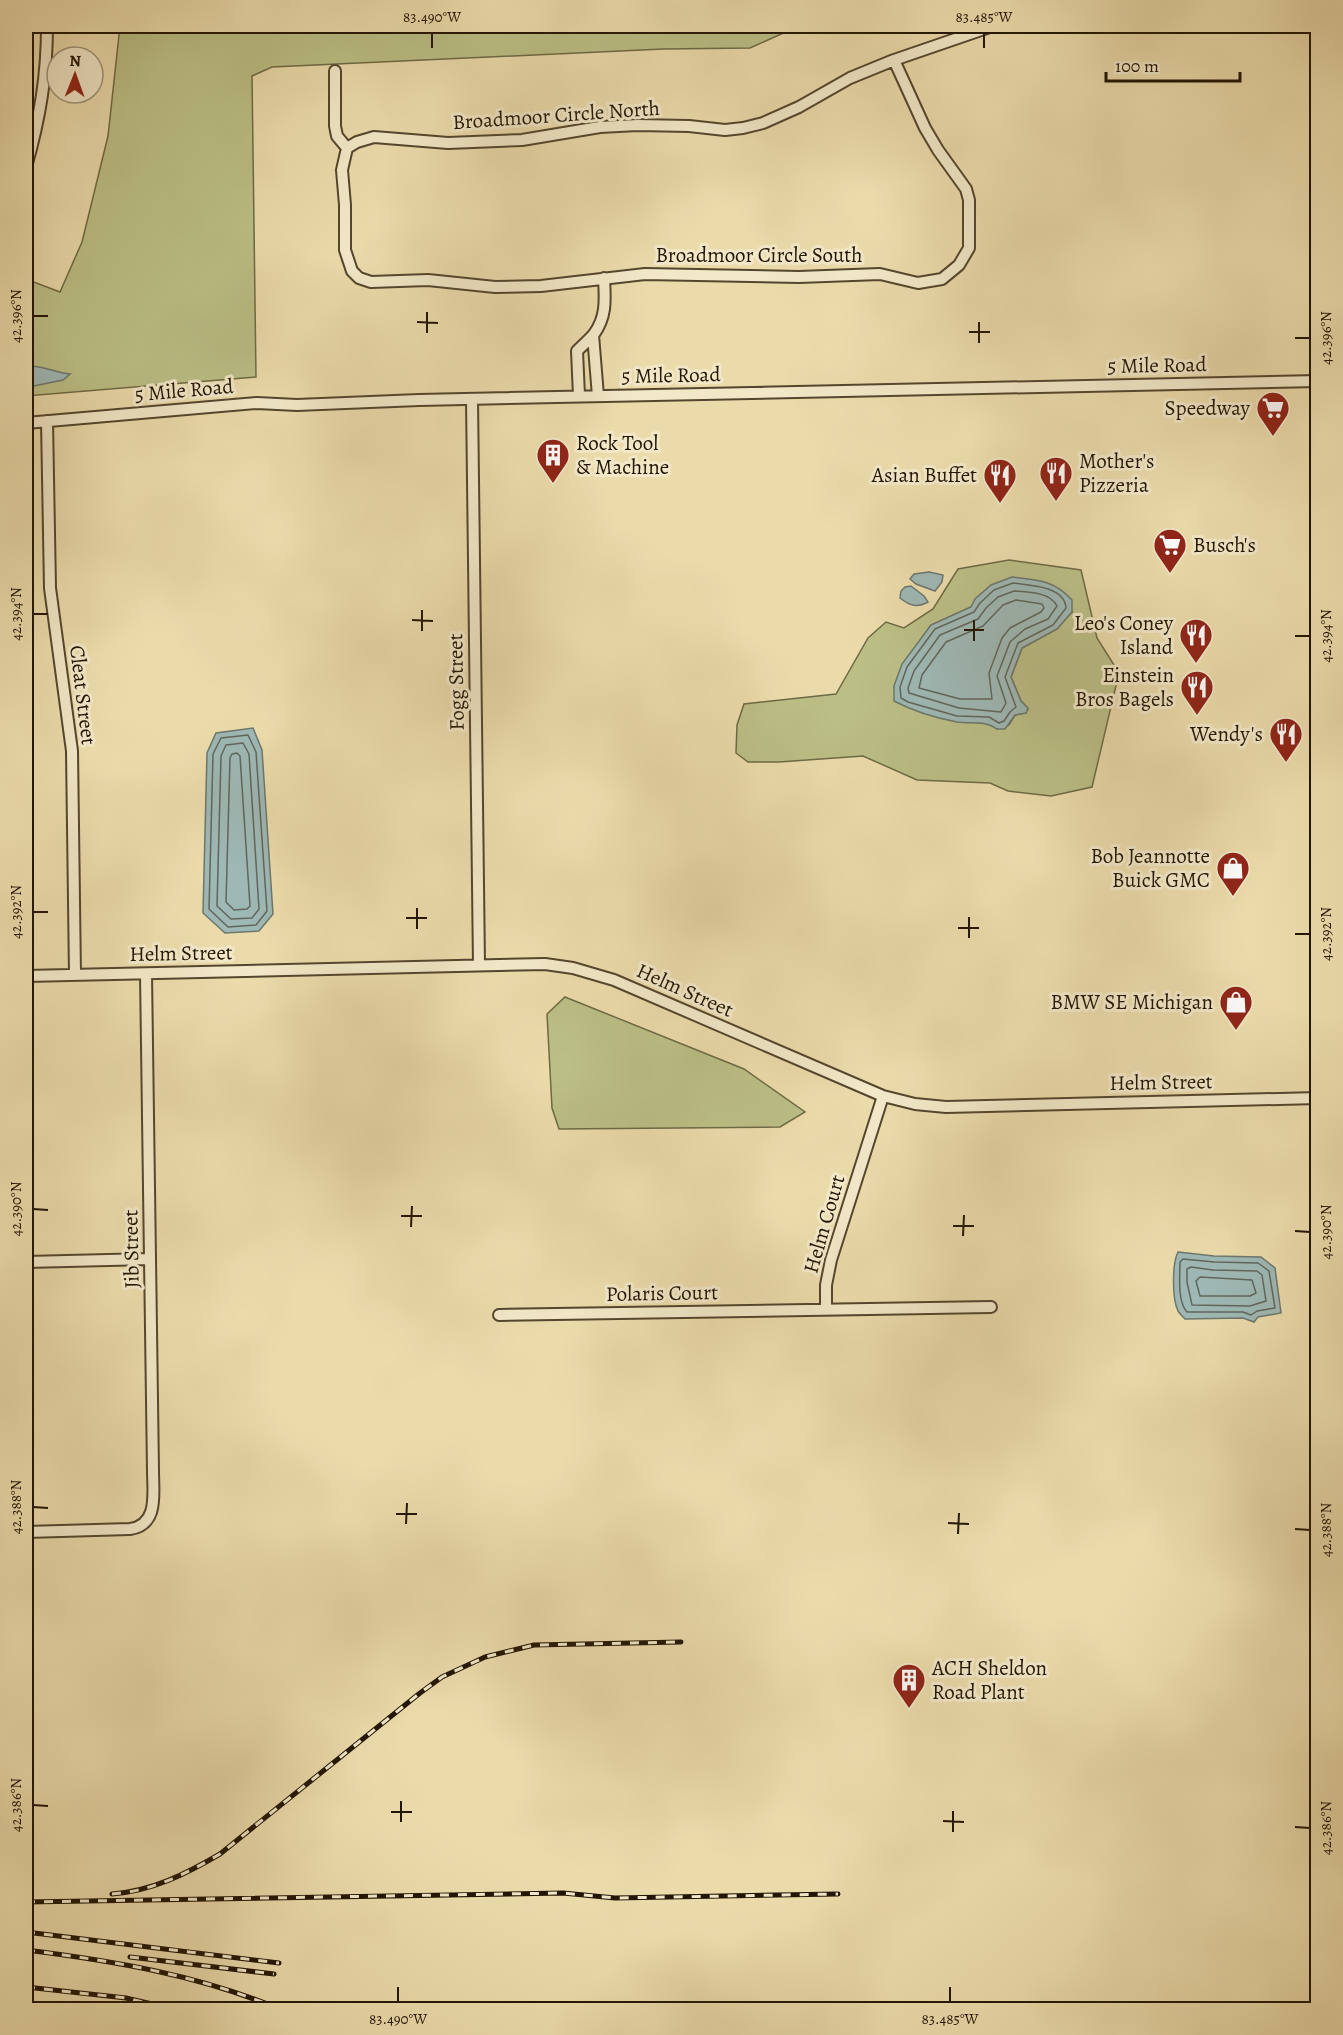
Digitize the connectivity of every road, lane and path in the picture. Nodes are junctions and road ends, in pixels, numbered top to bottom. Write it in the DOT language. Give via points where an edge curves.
graph roads {
  1 [pos="47,26"];
  2 [pos="993,26"];
  3 [pos="894,60"];
  4 [pos="335,71"];
  5 [pos="348,148"];
  6 [pos="26,167"];
  7 [pos="604,278"];
  8 [pos="593,335"];
  9 [pos="1317,381"];
  10 [pos="579,396"];
  11 [pos="598,396"];
  12 [pos="472,399"];
  13 [pos="47,421"];
  14 [pos="26,423"];
  15 [pos="479,965"];
  16 [pos="146,974"];
  17 [pos="75,975"];
  18 [pos="26,976"];
  19 [pos="883,1096"];
  20 [pos="1317,1098"];
  21 [pos="150,1259"];
  22 [pos="26,1262"];
  23 [pos="991,1307"];
  24 [pos="826,1309"];
  25 [pos="499,1315"];
  26 [pos="26,1532"];
  1 -- 6 [label="street" via="43,94"];
  2 -- 3 [label="street, Broadmoor Circle North"];
  3 -- 5 [label="street, Broadmoor Circle North" via="850,78 799,107 743,128 622,125 522,140 448,143 374,137"];
  3 -- 7 [label="street, Broadmoor Circle South" via="925,128 966,189 969,200 969,248 959,265 942,279 918,283 880,274 645,274"];
  4 -- 5 [label="street" via="335,126 337,136"];
  5 -- 7 [label="street, Broadmoor Circle South" via="342,170 345,250 352,271 359,278 371,282 428,280 495,287"];
  7 -- 8 [label="street" via="605,311"];
  8 -- 10 [label="street" via="578,351"];
  8 -- 11 [label="street"];
  9 -- 11 [label="street, 5 Mile Road"];
  10 -- 11 [label="street, 5 Mile Road"];
  10 -- 12 [label="street, 5 Mile Road"];
  12 -- 13 [label="street, 5 Mile Road" via="257,404"];
  12 -- 15 [label="street, Fogg Street"];
  13 -- 14 [label="street, 5 Mile Road"];
  13 -- 17 [label="street, Cleat Street" via="50,588 72,751"];
  15 -- 16 [label="street, Helm Street"];
  15 -- 19 [label="street, Helm Street" via="545,964 596,974"];
  16 -- 17 [label="street, Helm Street"];
  16 -- 21 [label="street, Jib Street"];
  17 -- 18 [label="street, Helm Street"];
  19 -- 20 [label="street, Helm Street" via="946,1107"];
  19 -- 24 [label="street, Helm Court" via="831,1260"];
  21 -- 22 [label="street"];
  21 -- 26 [label="street, Jib Street" via="153,1507 147,1522 130,1529"];
  23 -- 24 [label="street"];
  24 -- 25 [label="street, Polaris Court"];
}
